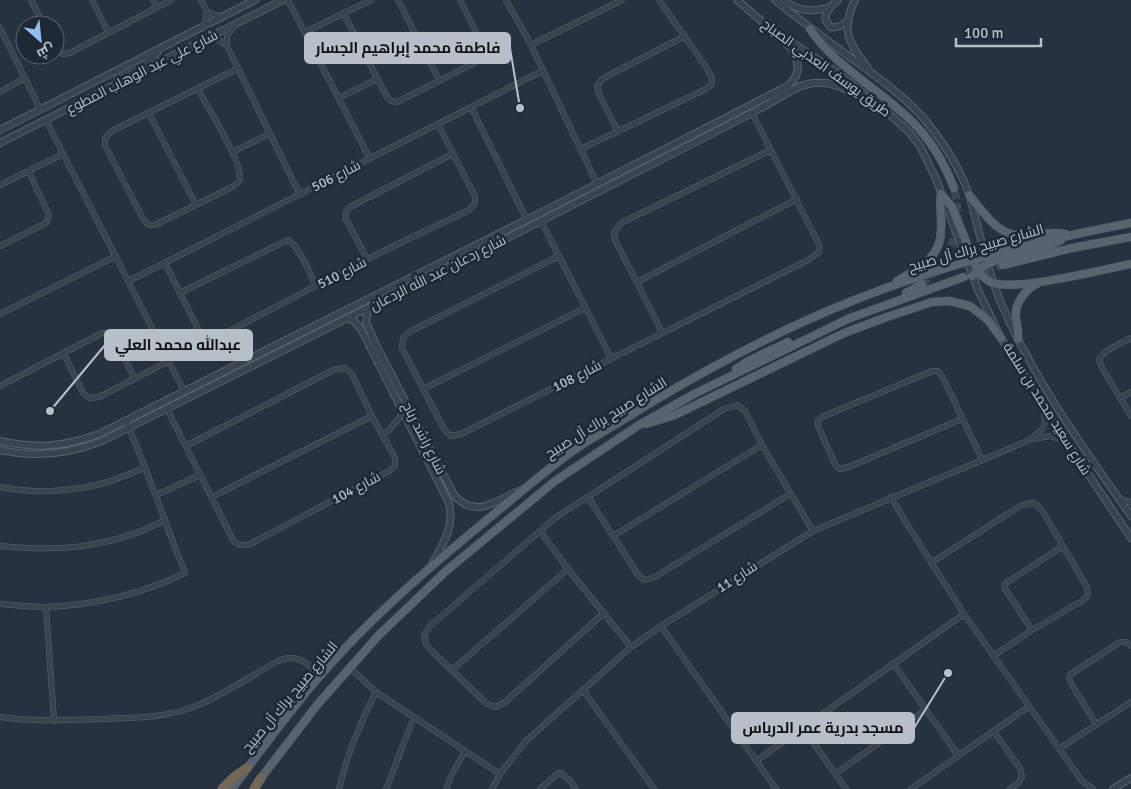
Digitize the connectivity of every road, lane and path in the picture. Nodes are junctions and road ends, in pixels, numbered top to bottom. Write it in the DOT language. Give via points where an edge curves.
graph roads {
  1 [pos="31,0"];
  2 [pos="92,0"];
  3 [pos="153,0"];
  4 [pos="172,0"];
  5 [pos="202,0"];
  6 [pos="255,0"];
  7 [pos="283,0"];
  8 [pos="288,0"];
  9 [pos="371,0"];
  10 [pos="398,0"];
  11 [pos="460,0"];
  12 [pos="506,0"];
  13 [pos="622,0"];
  14 [pos="658,0"];
  15 [pos="737,0"];
  16 [pos="775,0"];
  17 [pos="782,0"];
  18 [pos="838,0"];
  19 [pos="855,0"];
  20 [pos="830,7"];
  21 [pos="157,8"];
  22 [pos="207,12"];
  23 [pos="344,14"];
  24 [pos="39,15"];
  25 [pos="221,17"];
  26 [pos="847,21"];
  27 [pos="762,22"];
  28 [pos="234,25"];
  29 [pos="204,26"];
  30 [pos="0,28"];
  31 [pos="810,29"];
  32 [pos="108,32"];
  33 [pos="305,32"];
  34 [pos="683,37"];
  35 [pos="209,38"];
  36 [pos="227,46"];
  37 [pos="530,46"];
  38 [pos="159,50"];
  39 [pos="65,54"];
  40 [pos="237,68"];
  41 [pos="542,71"];
  42 [pos="872,73"];
  43 [pos="25,78"];
  44 [pos="795,78"];
  45 [pos="377,79"];
  46 [pos="439,80"];
  47 [pos="120,83"];
  48 [pos="800,86"];
  49 [pos="198,88"];
  50 [pos="0,92"];
  51 [pos="868,97"];
  52 [pos="339,98"];
  53 [pos="471,108"];
  54 [pos="40,110"];
  55 [pos="149,112"];
  56 [pos="752,113"];
  57 [pos="46,120"];
  58 [pos="438,124"];
  59 [pos="0,130"];
  60 [pos="618,132"];
  61 [pos="269,134"];
  62 [pos="0,144"];
  63 [pos="581,150"];
  64 [pos="771,150"];
  65 [pos="232,152"];
  66 [pos="63,154"];
  67 [pos="452,154"];
  68 [pos="662,155"];
  69 [pos="370,159"];
  70 [pos="29,172"];
  71 [pos="597,184"];
  72 [pos="0,185"];
  73 [pos="954,188"];
  74 [pos="941,194"];
  75 [pos="300,195"];
  76 [pos="969,195"];
  77 [pos="797,199"];
  78 [pos="196,205"];
  79 [pos="527,220"];
  80 [pos="541,221"];
  81 [pos="1131,223"];
  82 [pos="1069,235"];
  83 [pos="1131,237"];
  84 [pos="0,246"];
  85 [pos="468,249"];
  86 [pos="116,256"];
  87 [pos="472,256"];
  88 [pos="559,256"];
  89 [pos="367,259"];
  90 [pos="986,260"];
  91 [pos="970,261"];
  92 [pos="165,264"];
  93 [pos="1131,264"];
  94 [pos="1003,265"];
  95 [pos="427,270"];
  96 [pos="971,274"];
  97 [pos="430,276"];
  98 [pos="1045,280"];
  99 [pos="129,281"];
  100 [pos="637,282"];
  101 [pos="993,282"];
  102 [pos="922,284"];
  103 [pos="316,286"];
  104 [pos="884,289"];
  105 [pos="180,293"];
  106 [pos="368,308"];
  107 [pos="585,308"];
  108 [pos="0,314"];
  109 [pos="347,318"];
  110 [pos="364,328"];
  111 [pos="662,332"];
  112 [pos="1001,338"];
  113 [pos="1131,338"];
  114 [pos="1018,339"];
  115 [pos="64,354"];
  116 [pos="611,358"];
  117 [pos="169,361"];
  118 [pos="134,378"];
  119 [pos="727,378"];
  120 [pos="0,384"];
  121 [pos="423,389"];
  122 [pos="184,391"];
  123 [pos="1131,392"];
  124 [pos="1120,398"];
  125 [pos="1044,408"];
  126 [pos="167,409"];
  127 [pos="404,413"];
  128 [pos="372,416"];
  129 [pos="1131,416"];
  130 [pos="962,419"];
  131 [pos="126,421"];
  132 [pos="639,425"];
  133 [pos="129,428"];
  134 [pos="382,435"];
  135 [pos="1032,439"];
  136 [pos="0,441"];
  137 [pos="1068,444"];
  138 [pos="762,445"];
  139 [pos="186,446"];
  140 [pos="66,448"];
  141 [pos="0,450"];
  142 [pos="982,459"];
  143 [pos="145,468"];
  144 [pos="200,475"];
  145 [pos="0,487"];
  146 [pos="525,489"];
  147 [pos="790,494"];
  148 [pos="156,495"];
  149 [pos="212,497"];
  150 [pos="588,497"];
  151 [pos="892,497"];
  152 [pos="1119,498"];
  153 [pos="1131,502"];
  154 [pos="1131,516"];
  155 [pos="164,521"];
  156 [pos="813,531"];
  157 [pos="541,532"];
  158 [pos="613,536"];
  159 [pos="1131,538"];
  160 [pos="0,546"];
  161 [pos="1063,546"];
  162 [pos="931,563"];
  163 [pos="431,566"];
  164 [pos="568,569"];
  165 [pos="0,604"];
  166 [pos="46,607"];
  167 [pos="604,613"];
  168 [pos="964,614"];
  169 [pos="661,626"];
  170 [pos="1032,630"];
  171 [pos="1131,646"];
  172 [pos="631,647"];
  173 [pos="993,656"];
  174 [pos="893,663"];
  175 [pos="350,668"];
  176 [pos="452,670"];
  177 [pos="320,676"];
  178 [pos="583,690"];
  179 [pos="376,692"];
  180 [pos="1131,702"];
  181 [pos="1028,707"];
  182 [pos="924,710"];
  183 [pos="0,717"];
  184 [pos="414,717"];
  185 [pos="54,721"];
  186 [pos="1096,724"];
  187 [pos="803,728"];
  188 [pos="994,731"];
  189 [pos="1059,749"];
  190 [pos="465,751"];
  191 [pos="958,755"];
  192 [pos="756,761"];
  193 [pos="247,768"];
  194 [pos="500,774"];
  195 [pos="835,774"];
  196 [pos="261,778"];
  197 [pos="1131,778"];
  198 [pos="1082,781"];
  199 [pos="222,789"];
  200 [pos="232,789"];
  201 [pos="253,789"];
  202 [pos="339,789"];
  203 [pos="386,789"];
  204 [pos="446,789"];
  205 [pos="492,789"];
  206 [pos="540,789"];
  207 [pos="576,789"];
  208 [pos="654,789"];
  209 [pos="776,789"];
  210 [pos="846,789"];
  211 [pos="911,789"];
  212 [pos="1010,789"];
  213 [pos="1085,789"];
  214 [pos="1093,789"];
  215 [pos="1113,789"];
  1 -- 24 [label="street"];
  2 -- 32 [label="street"];
  3 -- 21 [label="street"];
  4 -- 21 [label="street"];
  5 -- 22 [label="street"];
  6 -- 25 [label="street, شارع علي عبد الوهاب المطوع"];
  7 -- 28 [label="street, شارع علي عبد الوهاب المطوع"];
  8 -- 33 [label="street"];
  9 -- 23 [label="street"];
  10 -- 46 [label="street"];
  11 -- 46 [label="street" via="485,50 484,56"];
  12 -- 37 [label="street"];
  13 -- 37 [label="street"];
  14 -- 34 [label="street"];
  15 -- 27 [label="street, طريق يوسف العذبي الصباح"];
  16 -- 31 [label="street, طريق يوسف العذبي الصباح"];
  17 -- 20 [label="street" via="803,10 817,11"];
  18 -- 20 [label="street"];
  19 -- 26 [label="street"];
  20 -- 26 [label="street" via="825,14 826,24 836,27"];
  21 -- 32 [label="street"];
  22 -- 25 [label="street"];
  22 -- 29 [label="street"];
  23 -- 33 [label="street"];
  23 -- 45 [label="street"];
  25 -- 29 [label="street, شارع علي عبد الوهاب المطوع"];
  26 -- 42 [label="street" via="848,35"];
  27 -- 44 [label="street" via="793,52 798,67"];
  27 -- 51 [label="street, طريق يوسف العذبي الصباح"];
  28 -- 35 [label="street, شارع علي عبد الوهاب المطوع"];
  28 -- 36 [label="street" via="227,36"];
  29 -- 38 [label="street, شارع علي عبد الوهاب المطوع"];
  30 -- 43 [label="street"];
  31 -- 42 [label="street, طريق يوسف العذبي الصباح"];
  31 -- 73 [label="main road" via="828,52 920,130 942,160"];
  32 -- 39 [label="street"];
  33 -- 52 [label="street"];
  34 -- 60 [label="street" via="602,79 597,86"];
  34 -- 60 [label="street" via="706,67 712,84"];
  35 -- 36 [label="street"];
  35 -- 47 [label="street, شارع علي عبد الوهاب المطوع"];
  36 -- 40 [label="street"];
  37 -- 41 [label="street"];
  38 -- 47 [label="street" via="146,63 119,77"];
  38 -- 54 [label="street, شارع علي عبد الوهاب المطوع"];
  40 -- 49 [label="street"];
  40 -- 61 [label="street"];
  41 -- 53 [label="street, شارع 506"];
  41 -- 63 [label="street"];
  42 -- 76 [label="street, طريق يوسف العذبي الصباح" via="901,95 929,125 951,157"];
  43 -- 50 [label="street"];
  43 -- 54 [label="street"];
  44 -- 48 [label="street" via="801,78"];
  44 -- 68 [label="street, شارع ردعان عبد الله الردعان" via="788,86"];
  45 -- 46 [label="street" via="387,97 397,102"];
  45 -- 52 [label="street"];
  47 -- 57 [label="street, شارع علي عبد الوهاب المطوع"];
  48 -- 51 [label="street, شارع ردعان عبد الله الردعان" via="826,83 839,86 860,98"];
  48 -- 56 [label="street, شارع ردعان عبد الله الردعان"];
  49 -- 55 [label="street"];
  49 -- 65 [label="street"];
  51 -- 74 [label="street, طريق يوسف العذبي الصباح" via="898,121 920,146"];
  52 -- 69 [label="street"];
  53 -- 58 [label="street, شارع 506"];
  53 -- 79 [label="street"];
  54 -- 59 [label="street, شارع علي عبد الوهاب المطوع"];
  55 -- 78 [label="street"];
  55 -- 78 [label="street" via="112,131 105,138 105,146 148,225"];
  56 -- 64 [label="street, شارع 108"];
  56 -- 68 [label="street, شارع ردعان عبد الله الردعان"];
  57 -- 62 [label="street, شارع علي عبد الوهاب المطوع"];
  57 -- 66 [label="street"];
  58 -- 67 [label="street, شارع 510"];
  58 -- 69 [label="street, شارع 506"];
  60 -- 63 [label="street"];
  61 -- 65 [label="street"];
  61 -- 75 [label="street"];
  63 -- 71 [label="street"];
  64 -- 77 [label="street, شارع 108"];
  64 -- 100 [label="street" via="621,223 614,233 615,240"];
  65 -- 78 [label="street" via="241,172 240,180"];
  66 -- 70 [label="street"];
  66 -- 86 [label="street"];
  67 -- 89 [label="street" via="350,207 346,219"];
  67 -- 89 [label="street, شارع 510" via="475,196 475,203 469,210"];
  68 -- 71 [label="street, شارع ردعان عبد الله الردعان"];
  68 -- 80 [label="street, شارع ردعان عبد الله الردعان"];
  69 -- 75 [label="street, شارع 506"];
  70 -- 72 [label="street"];
  70 -- 84 [label="street" via="49,219"];
  71 -- 79 [label="street, شارع ردعان عبد الله الردعان"];
  74 -- 91 [label="main road" via="952,207"];
  74 -- 104 [label="main road" via="941,233 934,254 921,267"];
  75 -- 92 [label="street, شارع 506"];
  76 -- 82 [label="main road" via="989,220 1008,233 1020,236 1055,232"];
  76 -- 90 [label="street, طريق يوسف العذبي الصباح"];
  77 -- 100 [label="street"];
  77 -- 111 [label="street, شارع 108" via="820,246 819,252"];
  79 -- 85 [label="street, شارع ردعان عبد الله الردعان"];
  80 -- 87 [label="street, شارع ردعان عبد الله الردعان"];
  80 -- 88 [label="street"];
  81 -- 82 [label="main road"];
  82 -- 90 [label="main road, الشارع صبيح براك آل صبيح"];
  83 -- 94 [label="main road"];
  85 -- 87 [label="street"];
  85 -- 95 [label="street, شارع ردعان عبد الله الردعان"];
  86 -- 99 [label="street"];
  86 -- 108 [label="street"];
  87 -- 97 [label="street, شارع ردعان عبد الله الردعان"];
  88 -- 107 [label="street"];
  88 -- 121 [label="street, شارع 108" via="404,336 402,348"];
  89 -- 103 [label="street, شارع 510"];
  90 -- 91 [label="main road, الشارع صبيح براك آل صبيح"];
  90 -- 96 [label="main road, الشارع صبيح براك آل صبيح"];
  90 -- 101 [label="street, شارع سعيد محمد بن سلمة"];
  91 -- 96 [label="main road"];
  91 -- 104 [label="main road, الشارع صبيح براك آل صبيح"];
  92 -- 99 [label="street, شارع 506"];
  92 -- 105 [label="street, شارع 510"];
  93 -- 98 [label="main road"];
  95 -- 97 [label="street"];
  95 -- 122 [label="street, شارع ردعان عبد الله الردعان"];
  96 -- 101 [label="main road"];
  96 -- 112 [label="street, شارع سعيد محمد بن سلمة"];
  96 -- 119 [label="main road, الشارع صبيح براك آل صبيح" via="857,315"];
  97 -- 106 [label="street, شارع ردعان عبد الله الردعان"];
  98 -- 101 [label="main road" via="1008,284"];
  98 -- 114 [label="main road" via="1031,288 1018,302"];
  99 -- 117 [label="street"];
  100 -- 111 [label="street"];
  101 -- 114 [label="street, شارع سعيد محمد بن سلمة"];
  102 -- 119 [label="main road" via="828,323 743,364"];
  103 -- 105 [label="street" via="296,247 288,240"];
  103 -- 105 [label="street, شارع 510" via="214,339 205,338 200,333"];
  104 -- 146 [label="main road, الشارع صبيح براك آل صبيح" via="818,316 683,384 581,446"];
  106 -- 109 [label="street, شارع ردعان عبد الله الردعان"];
  106 -- 110 [label="street, شارع راشد رباح"];
  107 -- 116 [label="street"];
  107 -- 121 [label="street"];
  109 -- 110 [label="street, شارع راشد رباح"];
  109 -- 126 [label="street, شارع ردعان عبد الله الردعان"];
  110 -- 127 [label="street, شارع راشد رباح"];
  110 -- 146 [label="street, شارع راشد رباح" via="458,499 471,507 482,508"];
  111 -- 116 [label="street, شارع 108"];
  112 -- 125 [label="street, شارع سعيد محمد بن سلمة"];
  112 -- 132 [label="main road" via="988,320 970,306 954,301 932,302 844,333 675,415"];
  113 -- 124 [label="street" via="1106,351 1099,359"];
  114 -- 152 [label="street, شارع سعيد محمد بن سلمة" via="1056,404"];
  115 -- 118 [label="street" via="89,398 99,397"];
  115 -- 118 [label="street" via="102,333 109,333"];
  115 -- 120 [label="street"];
  116 -- 121 [label="street, شارع 108" via="461,434 451,436"];
  117 -- 118 [label="street"];
  117 -- 122 [label="street"];
  119 -- 132 [label="main road, الشارع صبيح براك آل صبيح"];
  122 -- 131 [label="street, شارع ردعان عبد الله الردعان"];
  123 -- 124 [label="street"];
  124 -- 129 [label="street"];
  125 -- 135 [label="street" via="1045,426"];
  125 -- 137 [label="street, شارع سعيد محمد بن سلمة"];
  126 -- 133 [label="street, شارع ردعان عبد الله الردعان"];
  126 -- 139 [label="street, شارع 104"];
  127 -- 134 [label="street"];
  127 -- 163 [label="street, شارع راشد رباح" via="450,511 448,533"];
  128 -- 134 [label="street, شارع 104"];
  128 -- 139 [label="street, شارع 104" via="352,374 344,368 333,370"];
  128 -- 149 [label="street"];
  130 -- 130 [label="street" via="942,376 935,371 822,417 818,426 840,469"];
  130 -- 142 [label="street"];
  131 -- 133 [label="street"];
  131 -- 140 [label="street, شارع ردعان عبد الله الردعان"];
  132 -- 175 [label="main road, الشارع صبيح براك آل صبيح" via="555,482 460,559 412,602"];
  133 -- 140 [label="street, شارع ردعان عبد الله الردعان" via="89,447"];
  133 -- 143 [label="street"];
  134 -- 149 [label="street, شارع 104" via="395,458 395,466 389,471 248,545 239,545 233,540"];
  135 -- 137 [label="street, شارع 11" via="1051,436"];
  135 -- 142 [label="street, شارع 11"];
  136 -- 140 [label="street, شارع ردعان عبد الله الردعان"];
  137 -- 159 [label="street, شارع سعيد محمد بن سلمة"];
  138 -- 147 [label="street"];
  138 -- 150 [label="street" via="745,412 737,405 724,409"];
  138 -- 158 [label="street"];
  139 -- 144 [label="street, شارع 104"];
  140 -- 141 [label="street, شارع ردعان عبد الله الردعان" via="25,454"];
  142 -- 151 [label="street, شارع 11"];
  143 -- 145 [label="street" via="102,484 61,491 22,492"];
  143 -- 148 [label="street"];
  144 -- 148 [label="street"];
  144 -- 149 [label="street, شارع 104"];
  146 -- 163 [label="main road, الشارع صبيح براك آل صبيح"];
  147 -- 156 [label="street"];
  147 -- 158 [label="street" via="655,577 645,580"];
  148 -- 155 [label="street"];
  150 -- 157 [label="street"];
  150 -- 158 [label="street"];
  151 -- 156 [label="street, شارع 11"];
  151 -- 162 [label="street"];
  152 -- 153 [label="street"];
  152 -- 154 [label="street, شارع سعيد محمد بن سلمة"];
  155 -- 160 [label="street" via="144,531 73,548"];
  155 -- 166 [label="street" via="185,573 160,585 102,601"];
  156 -- 169 [label="street, شارع 11"];
  157 -- 164 [label="street"];
  157 -- 176 [label="street" via="430,626 424,635 426,644"];
  161 -- 162 [label="street" via="1038,505 1031,502"];
  161 -- 170 [label="street" via="1088,587 1088,595"];
  161 -- 170 [label="street" via="1004,587"];
  162 -- 168 [label="street"];
  163 -- 177 [label="main road, الشارع صبيح براك آل صبيح"];
  164 -- 167 [label="street"];
  164 -- 176 [label="street"];
  165 -- 166 [label="street"];
  166 -- 185 [label="street"];
  167 -- 172 [label="street"];
  167 -- 176 [label="street" via="495,708"];
  168 -- 173 [label="street"];
  168 -- 174 [label="street"];
  169 -- 172 [label="street, شارع 11"];
  169 -- 192 [label="street"];
  170 -- 173 [label="street"];
  171 -- 186 [label="street" via="1120,642 1069,678"];
  172 -- 178 [label="street, شارع 11"];
  173 -- 181 [label="street"];
  174 -- 182 [label="street"];
  174 -- 187 [label="street"];
  175 -- 179 [label="street"];
  175 -- 196 [label="main road, الشارع صبيح براك آل صبيح" via="317,704"];
  177 -- 185 [label="street" via="305,661 287,658 204,702 182,710 134,718"];
  177 -- 193 [label="main road, الشارع صبيح براك آل صبيح"];
  178 -- 194 [label="street, شارع 11" via="526,741"];
  178 -- 208 [label="street"];
  179 -- 184 [label="street"];
  179 -- 202 [label="street" via="360,724"];
  180 -- 186 [label="street"];
  181 -- 188 [label="street"];
  181 -- 189 [label="street"];
  182 -- 191 [label="street"];
  182 -- 195 [label="street"];
  183 -- 185 [label="street"];
  184 -- 190 [label="street"];
  184 -- 203 [label="street"];
  186 -- 189 [label="street"];
  187 -- 192 [label="street"];
  187 -- 195 [label="street"];
  188 -- 191 [label="street"];
  188 -- 212 [label="street" via="1020,768 1022,777"];
  189 -- 198 [label="street"];
  190 -- 194 [label="street"];
  190 -- 204 [label="street"];
  191 -- 211 [label="street"];
  192 -- 209 [label="street"];
  193 -- 199 [label="highway"];
  193 -- 200 [label="main road, الشارع صبيح براك آل صبيح"];
  194 -- 205 [label="street, شارع 11"];
  195 -- 210 [label="street"];
  196 -- 201 [label="highway"];
  197 -- 215 [label="street"];
  198 -- 213 [label="street"];
  198 -- 214 [label="street"];
  206 -- 207 [label="street" via="561,773"];
}
